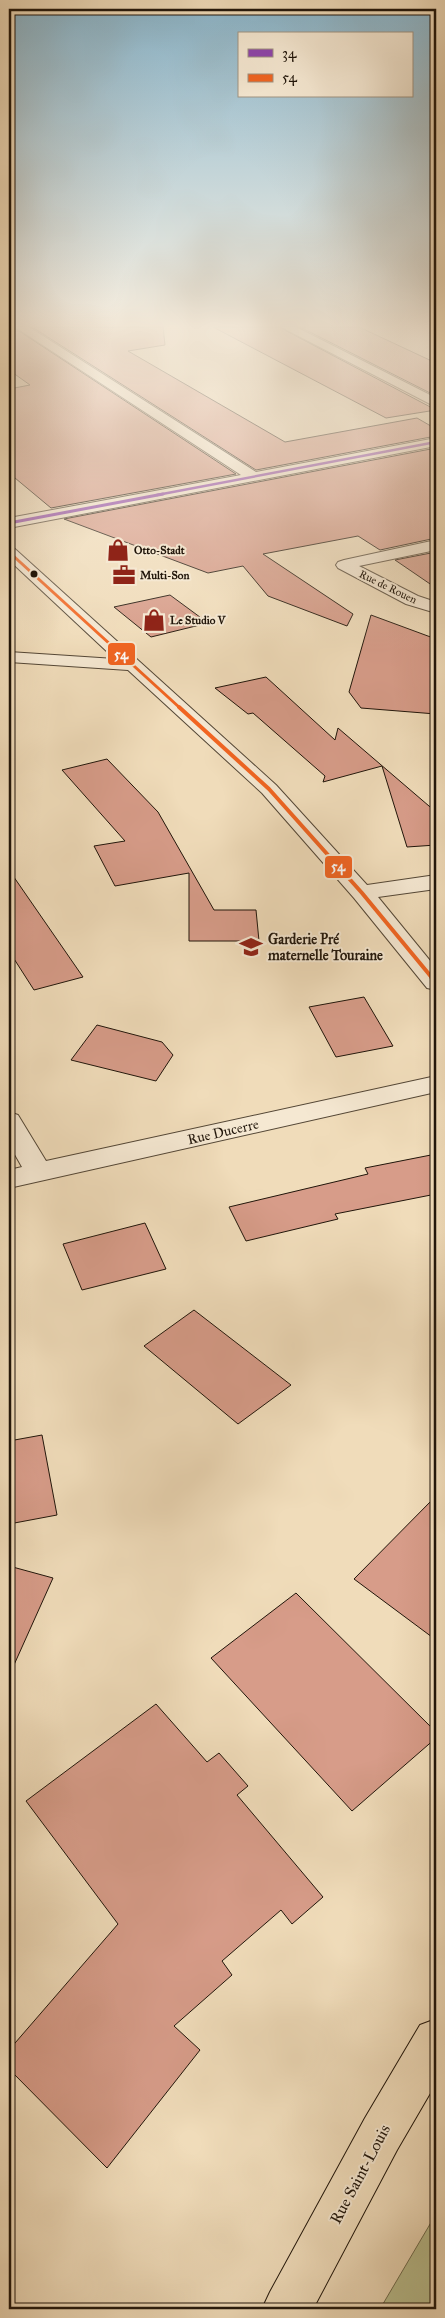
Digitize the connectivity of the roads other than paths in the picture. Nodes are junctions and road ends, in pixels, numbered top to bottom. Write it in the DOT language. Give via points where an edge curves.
graph roads {
  1 [pos="189,435"];
  2 [pos="436,442"];
  3 [pos="253,476"];
  4 [pos="9,523"];
  5 [pos="436,545"];
  6 [pos="9,552"];
  7 [pos="436,608"];
  8 [pos="9,657"];
  9 [pos="131,665"];
  10 [pos="436,882"];
  11 [pos="362,893"];
  12 [pos="436,983"];
  13 [pos="436,1084"];
  14 [pos="9,1121"];
  15 [pos="39,1173"];
  16 [pos="9,1179"];
  17 [pos="436,2041"];
  18 [pos="287,2309"];
  1 -- 3 [label="street"];
  2 -- 3 [label="street"];
  3 -- 4 [label="street"];
  5 -- 7 [label="street, Rue de Rouen" via="344,565 412,600"];
  6 -- 9 [label="street"];
  8 -- 9 [label="street"];
  9 -- 11 [label="street" via="268,789"];
  10 -- 11 [label="street"];
  11 -- 12 [label="street"];
  13 -- 15 [label="street, Rue Ducerre"];
  14 -- 15 [label="street"];
  15 -- 16 [label="street, Rue Ducerre"];
  17 -- 18 [label="main road, Rue Saint-Louis"];
}
